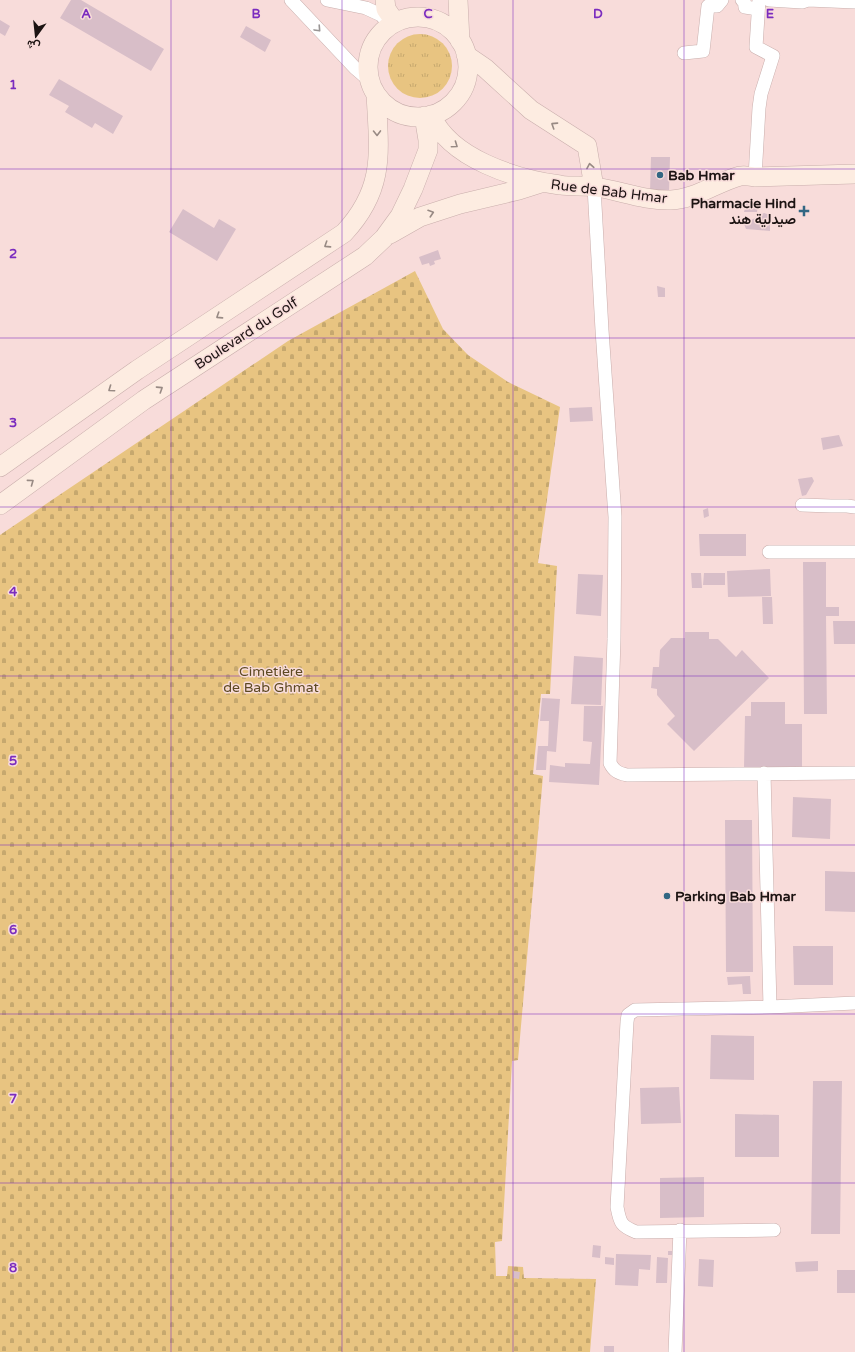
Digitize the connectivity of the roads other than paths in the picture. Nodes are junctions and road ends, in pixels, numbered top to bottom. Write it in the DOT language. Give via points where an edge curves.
graph roads {
  1 [pos="291,0"];
  2 [pos="327,0"];
  3 [pos="385,0"];
  4 [pos="458,0"];
  5 [pos="722,0"];
  6 [pos="742,0"];
  7 [pos="769,0"];
  8 [pos="855,2"];
  9 [pos="758,4"];
  10 [pos="393,23"];
  11 [pos="463,48"];
  12 [pos="684,53"];
  13 [pos="373,87"];
  14 [pos="428,116"];
  15 [pos="855,174"];
  16 [pos="755,177"];
  17 [pos="541,182"];
  18 [pos="594,187"];
  19 [pos="384,238"];
  20 [pos="0,466"];
  21 [pos="0,505"];
  22 [pos="802,505"];
  23 [pos="855,507"];
  24 [pos="769,552"];
  25 [pos="855,552"];
  26 [pos="764,773"];
  27 [pos="855,773"];
  28 [pos="855,1003"];
  29 [pos="770,1007"];
  30 [pos="680,1230"];
  31 [pos="774,1230"];
  32 [pos="675,1352"];
  1 -- 13 [label="street, one-way"];
  2 -- 10 [label="street" via="366,8"];
  3 -- 10 [label="main road" via="386,9"];
  4 -- 11 [label="main road"];
  5 -- 12 [label="street" via="717,6 708,6 703,51"];
  6 -- 9 [label="street" via="745,7"];
  7 -- 8 [label="street"];
  9 -- 16 [label="street" via="756,47 773,56 760,101"];
  10 -- 11 [label="main road" via="417,17 432,19 451,29"];
  10 -- 13 [label="main road" via="377,37 372,47 367,63"];
  11 -- 14 [label="main road" via="468,70 462,90 448,108"];
  18 -- 11 [label="main road, one-way" via="587,146 531,110"];
  13 -- 14 [label="main road" via="384,104 400,114 412,117"];
  13 -- 20 [label="main road, Boulevard du Golf, one-way" via="378,160 375,181 366,203 344,234 137,370"];
  14 -- 17 [label="main road, Rue de Bab Hmar, one-way" via="446,139 469,154 516,177"];
  14 -- 19 [label="main road, Boulevard du Golf" via="428,150 408,202"];
  15 -- 16 [label="main road, Rue de Bab Hmar"];
  16 -- 18 [label="main road, Rue de Bab Hmar" via="742,176 690,196 672,200"];
  17 -- 18 [label="main road, Rue de Bab Hmar" via="562,186"];
  19 -- 17 [label="main road, one-way" via="420,217"];
  18 -- 26 [label="street" via="615,517 610,763 613,770 627,775"];
  21 -- 19 [label="main road, Boulevard du Golf, one-way" via="144,400 365,256"];
  22 -- 23 [label="street"];
  24 -- 25 [label="street"];
  26 -- 27 [label="street"];
  26 -- 29 [label="street"];
  28 -- 29 [label="street"];
  29 -- 30 [label="street" via="635,1010 628,1015 617,1207 620,1221 636,1232"];
  30 -- 31 [label="street"];
  30 -- 32 [label="street"];
}
